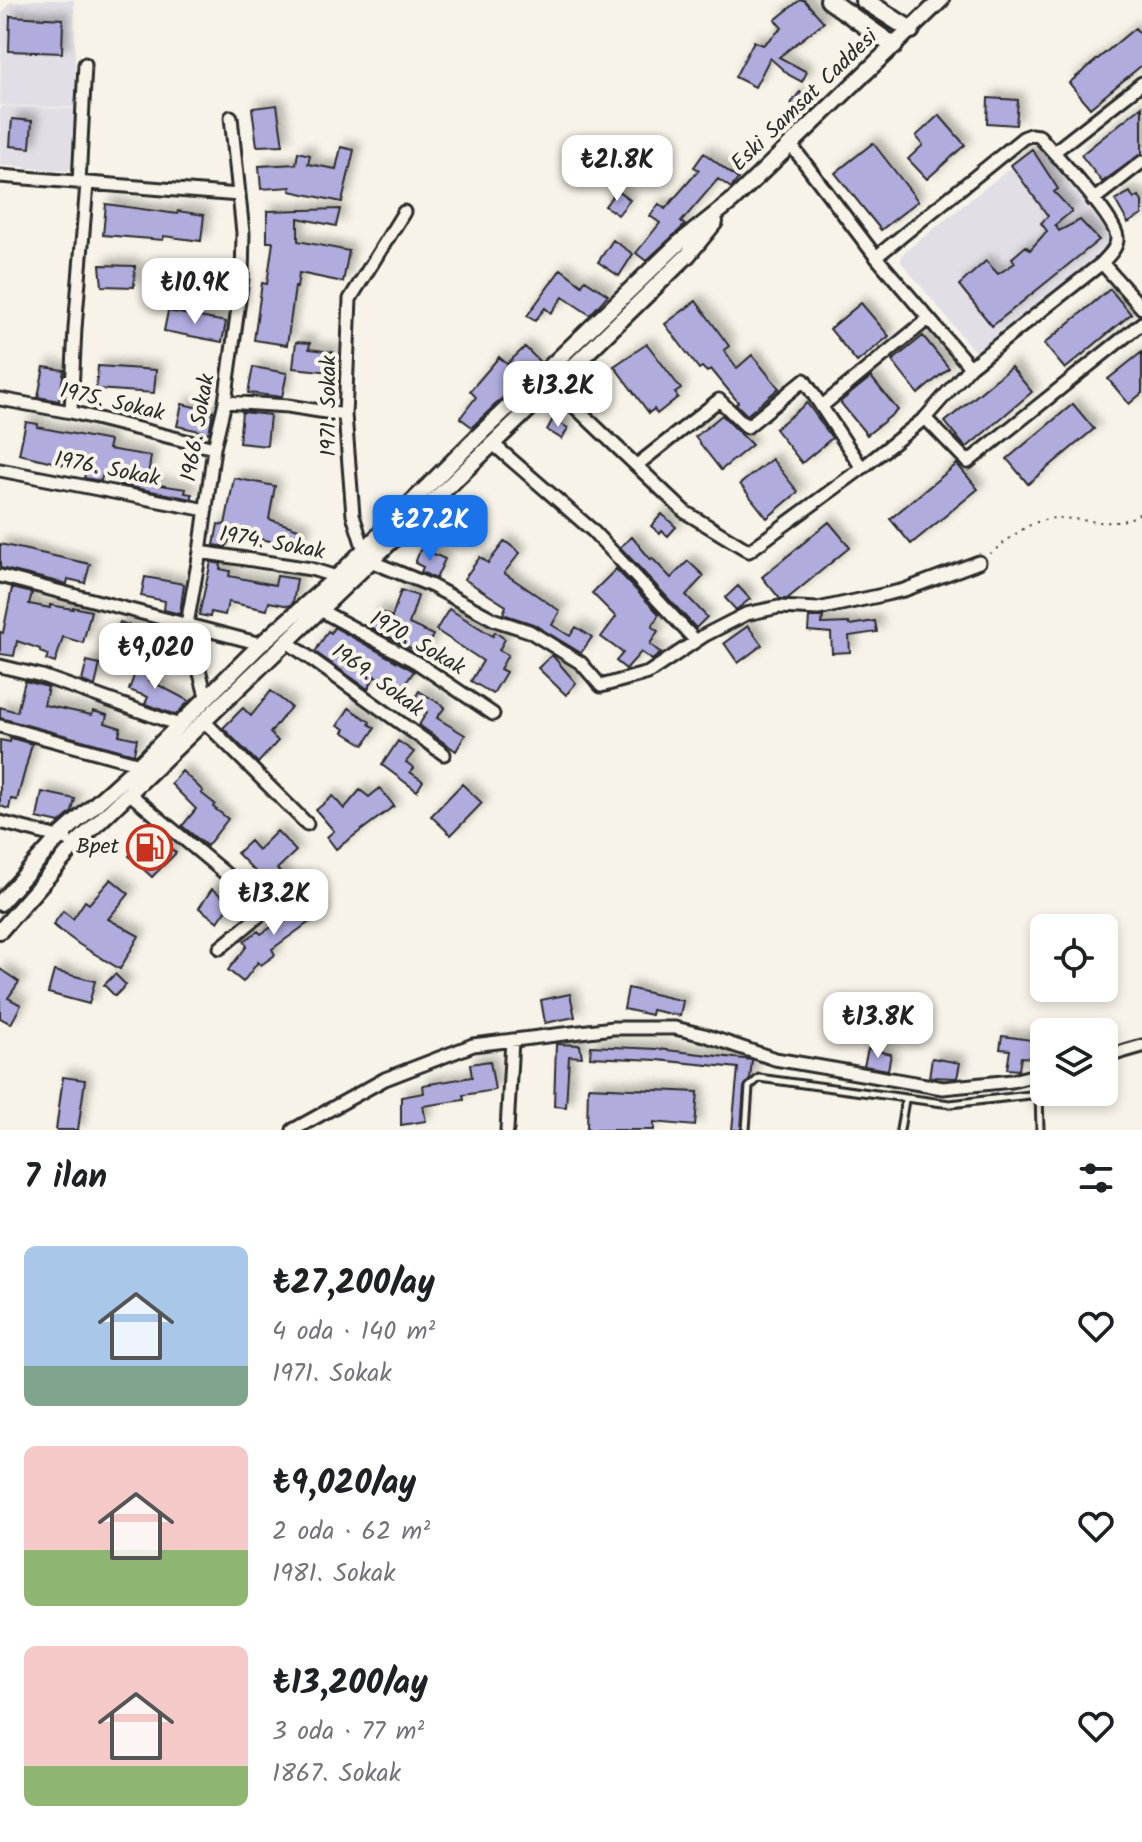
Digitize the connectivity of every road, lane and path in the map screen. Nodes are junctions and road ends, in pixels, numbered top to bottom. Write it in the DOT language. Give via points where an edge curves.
graph roads {
  1 [pos="829,0"];
  2 [pos="864,0"];
  3 [pos="941,0"];
  4 [pos="911,30"];
  5 [pos="894,46"];
  6 [pos="85,64"];
  7 [pos="1142,83"];
  8 [pos="231,117"];
  9 [pos="791,145"];
  10 [pos="1054,152"];
  11 [pos="1142,162"];
  12 [pos="0,176"];
  13 [pos="83,183"];
  14 [pos="239,195"];
  15 [pos="1093,200"];
  16 [pos="732,201"];
  17 [pos="404,212"];
  18 [pos="876,257"];
  19 [pos="1102,263"];
  20 [pos="1142,308"];
  21 [pos="928,319"];
  22 [pos="1142,323"];
  23 [pos="970,367"];
  24 [pos="553,386"];
  25 [pos="0,399"];
  26 [pos="225,402"];
  27 [pos="822,406"];
  28 [pos="71,412"];
  29 [pos="345,415"];
  30 [pos="925,418"];
  31 [pos="492,443"];
  32 [pos="214,448"];
  33 [pos="637,465"];
  34 [pos="862,468"];
  35 [pos="0,470"];
  36 [pos="206,510"];
  37 [pos="1142,512"];
  38 [pos="200,552"];
  39 [pos="367,556"];
  40 [pos="979,562"];
  41 [pos="0,576"];
  42 [pos="337,577"];
  43 [pos="320,610"];
  44 [pos="187,624"];
  45 [pos="286,641"];
  46 [pos="696,641"];
  47 [pos="261,644"];
  48 [pos="0,666"];
  49 [pos="206,696"];
  50 [pos="493,714"];
  51 [pos="204,721"];
  52 [pos="179,725"];
  53 [pos="0,726"];
  54 [pos="444,754"];
  55 [pos="140,764"];
  56 [pos="130,794"];
  57 [pos="0,822"];
  58 [pos="307,824"];
  59 [pos="59,837"];
  60 [pos="78,842"];
  61 [pos="302,882"];
  62 [pos="0,903"];
  63 [pos="261,914"];
  64 [pos="0,931"];
  65 [pos="220,948"];
  66 [pos="512,1040"];
  67 [pos="1142,1046"];
  68 [pos="1118,1053"];
  69 [pos="1030,1076"];
  70 [pos="905,1100"];
  71 [pos="293,1130"];
  72 [pos="507,1130"];
  73 [pos="746,1130"];
  74 [pos="900,1130"];
  75 [pos="1040,1130"];
  1 -- 5 [label="main road"];
  2 -- 4 [label="main road"];
  3 -- 4 [label="street, Eski Samsat Caddesi"];
  4 -- 5 [label="street, Eski Samsat Caddesi"];
  5 -- 9 [label="street, Eski Samsat Caddesi"];
  6 -- 13 [label="street"];
  7 -- 10 [label="street"];
  8 -- 14 [label="street, 1966. Sokak"];
  9 -- 16 [label="street, Eski Samsat Caddesi"];
  9 -- 18 [label="street"];
  10 -- 15 [label="street"];
  10 -- 18 [label="street" via="1039,136 1023,138"];
  11 -- 15 [label="street"];
  12 -- 13 [label="street"];
  13 -- 14 [label="street"];
  13 -- 28 [label="street"];
  14 -- 26 [label="street, 1966. Sokak" via="242,279"];
  15 -- 19 [label="street" via="1117,236 1116,247"];
  16 -- 24 [label="street, Eski Samsat Caddesi" via="688,255"];
  16 -- 39 [label="street, Eski Samsat Caddesi" via="678,244 481,433"];
  17 -- 29 [label="street, 1971. Sokak" via="350,299"];
  18 -- 21 [label="street"];
  19 -- 20 [label="street"];
  19 -- 23 [label="street"];
  21 -- 23 [label="street"];
  21 -- 27 [label="street"];
  22 -- 30 [label="street" via="968,462"];
  23 -- 30 [label="street"];
  24 -- 31 [label="street, Eski Samsat Caddesi"];
  24 -- 33 [label="street"];
  25 -- 28 [label="street, 1975. Sokak"];
  26 -- 29 [label="street"];
  26 -- 32 [label="street, 1966. Sokak"];
  27 -- 33 [label="street" via="804,380 747,427 719,400"];
  27 -- 34 [label="street"];
  28 -- 32 [label="street, 1975. Sokak"];
  29 -- 39 [label="street, 1971. Sokak" via="353,515"];
  30 -- 34 [label="street"];
  31 -- 39 [label="street, Eski Samsat Caddesi"];
  31 -- 46 [label="street" via="592,530"];
  32 -- 36 [label="street, 1966. Sokak"];
  33 -- 34 [label="street" via="685,512 749,551"];
  35 -- 36 [label="street, 1976. Sokak"];
  36 -- 38 [label="street, 1966. Sokak"];
  37 -- 40 [label="path" via="1108,524 1041,521"];
  38 -- 42 [label="street, 1974. Sokak"];
  38 -- 44 [label="street, 1966. Sokak"];
  39 -- 42 [label="street, Eski Samsat Caddesi"];
  39 -- 43 [label="street, Eski Samsat Caddesi"];
  39 -- 46 [label="street" via="495,620 529,631 581,663 601,686 648,673"];
  40 -- 46 [label="street" via="878,596 818,609 779,607 746,614"];
  41 -- 44 [label="street"];
  42 -- 47 [label="street, Eski Samsat Caddesi"];
  43 -- 45 [label="street, Eski Samsat Caddesi"];
  43 -- 50 [label="street, 1970. Sokak" via="416,662"];
  44 -- 47 [label="street"];
  44 -- 49 [label="street, 1966. Sokak"];
  45 -- 51 [label="street, Eski Samsat Caddesi"];
  45 -- 54 [label="street, 1969. Sokak"];
  47 -- 49 [label="street, Eski Samsat Caddesi"];
  48 -- 52 [label="street"];
  49 -- 52 [label="street, Eski Samsat Caddesi"];
  51 -- 56 [label="street, Eski Samsat Caddesi"];
  51 -- 58 [label="street"];
  52 -- 55 [label="street, Eski Samsat Caddesi"];
  53 -- 55 [label="street"];
  55 -- 59 [label="street, Eski Samsat Caddesi"];
  56 -- 60 [label="street, Eski Samsat Caddesi"];
  56 -- 63 [label="street" via="245,890"];
  57 -- 59 [label="street"];
  59 -- 60 [label="street"];
  59 -- 62 [label="street, Eski Samsat Caddesi"];
  60 -- 64 [label="street, Eski Samsat Caddesi"];
  61 -- 63 [label="street"];
  63 -- 65 [label="street"];
  66 -- 69 [label="street" via="613,1028 675,1028 775,1059 943,1088"];
  66 -- 71 [label="street" via="473,1045 385,1079"];
  66 -- 72 [label="street"];
  67 -- 68 [label="street"];
  70 -- 73 [label="lane" via="759,1078 749,1087"];
  70 -- 74 [label="lane"];
  70 -- 75 [label="lane" via="973,1103 1039,1094"];
}
